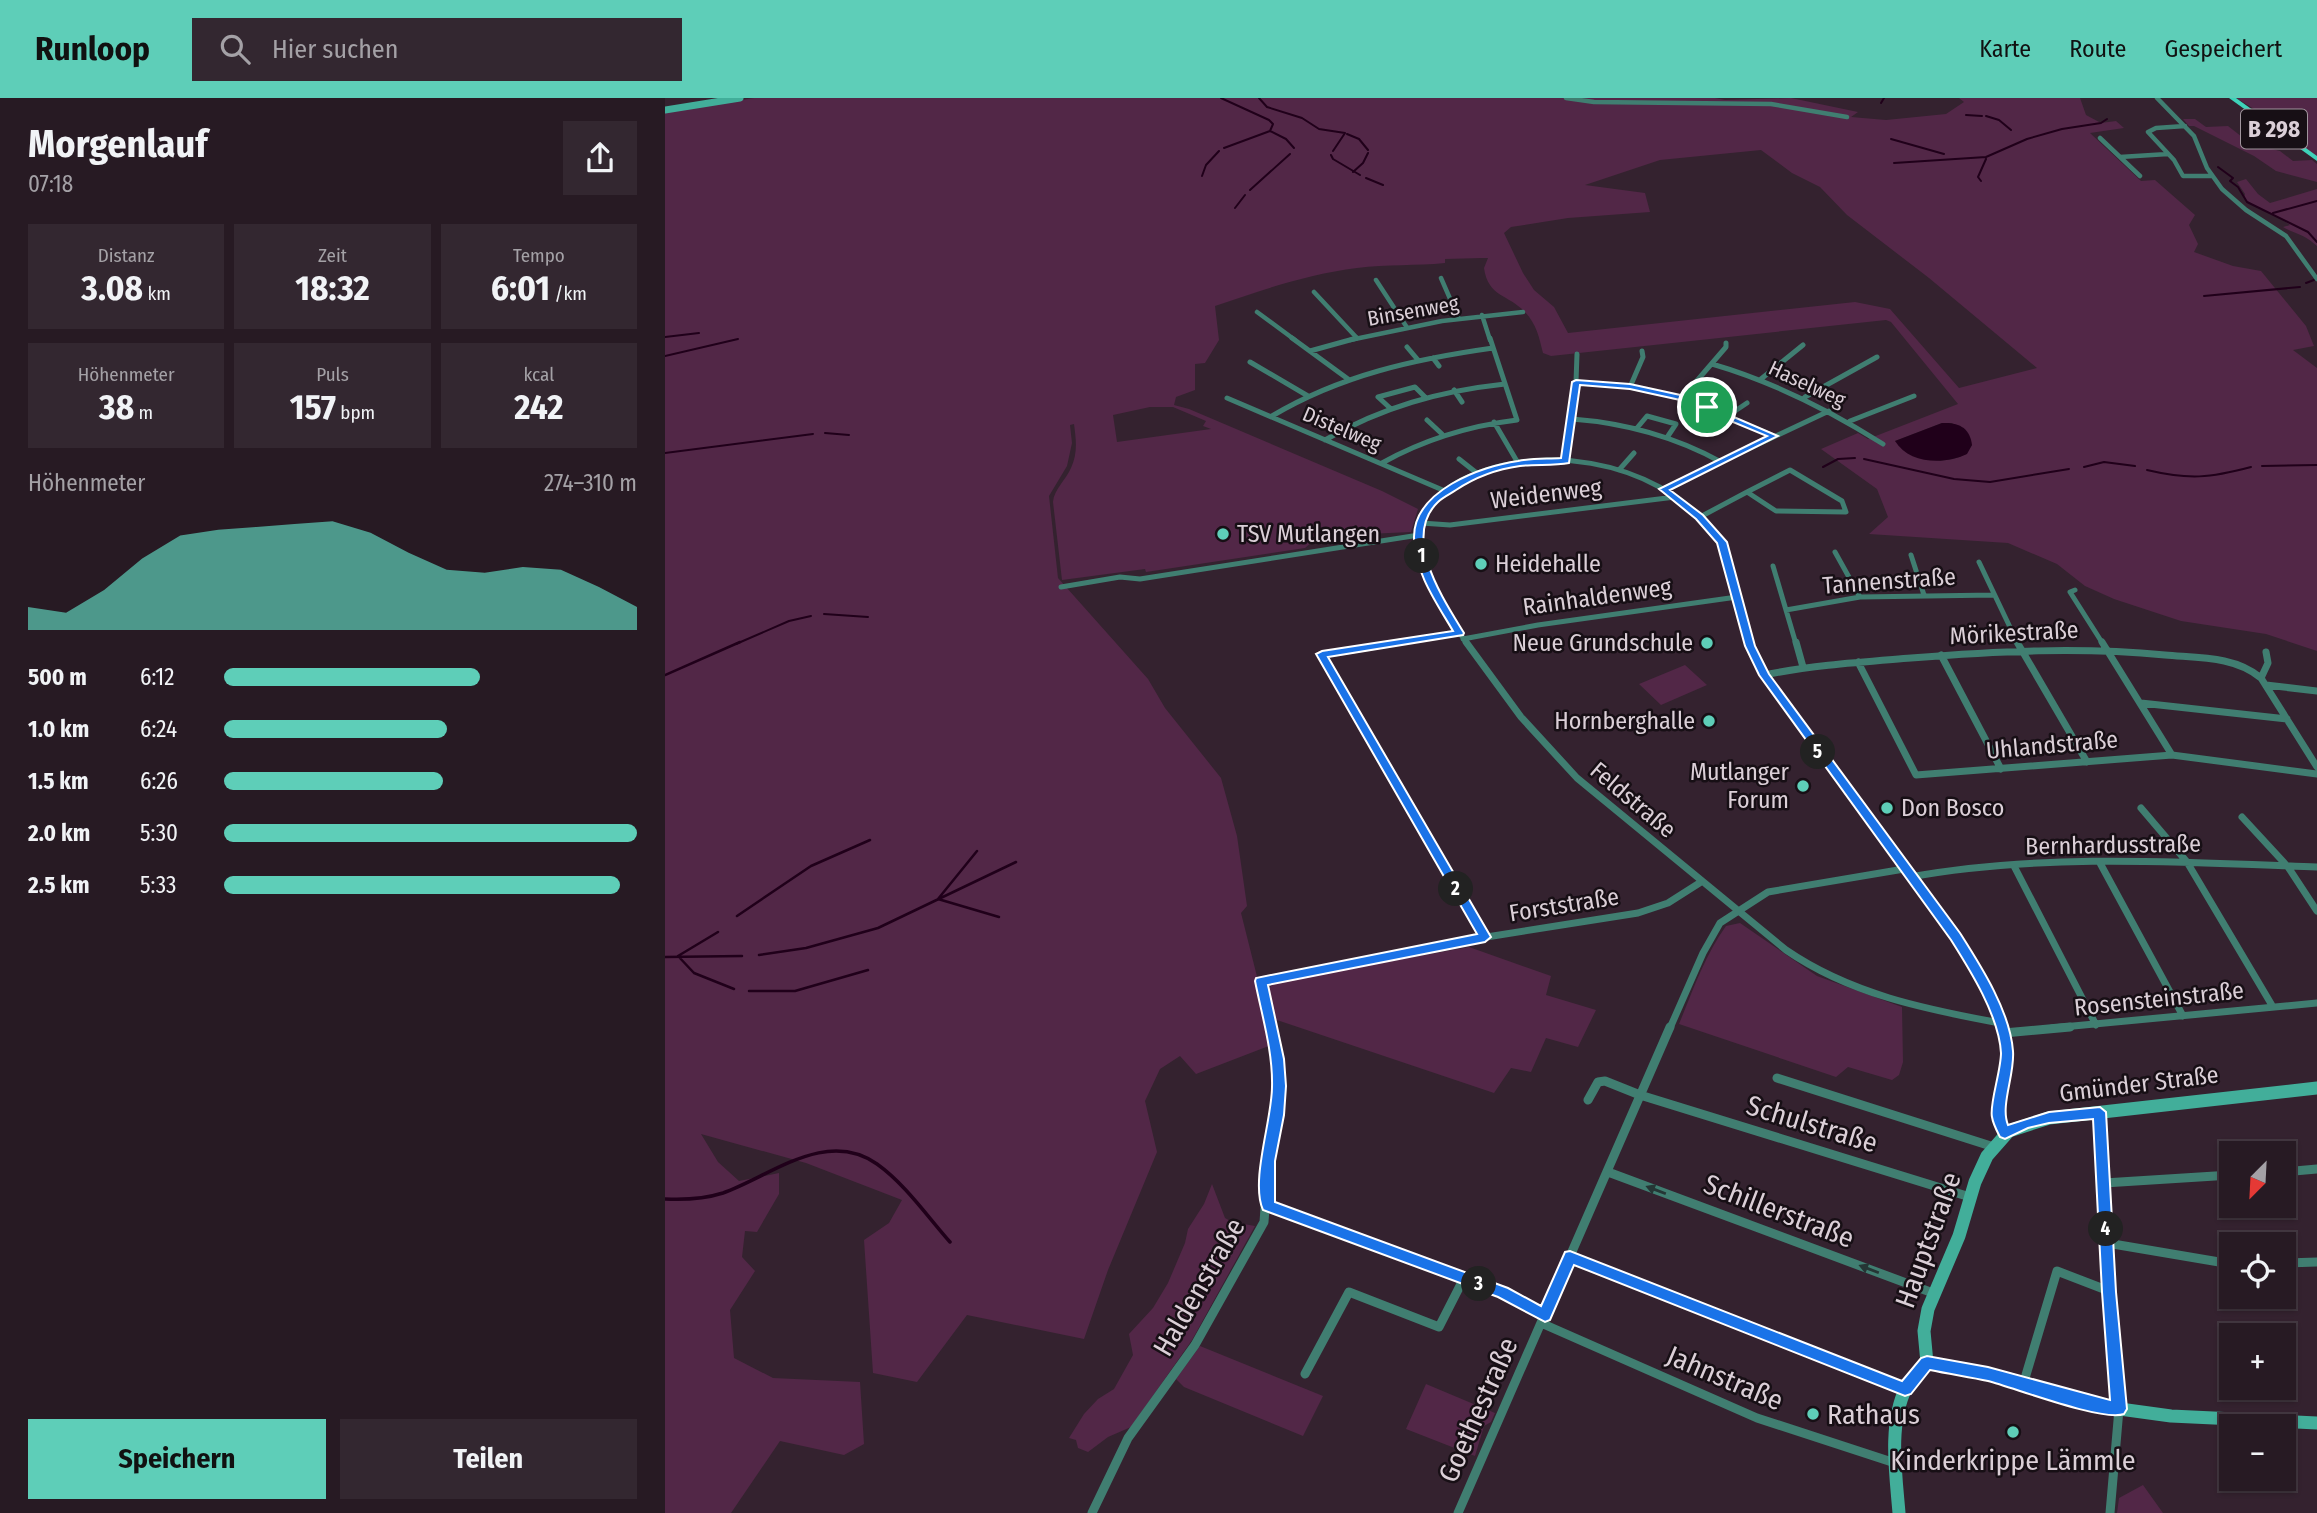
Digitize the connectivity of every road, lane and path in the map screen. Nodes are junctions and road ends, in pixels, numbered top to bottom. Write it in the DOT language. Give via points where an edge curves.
graph roads {
  1 [pos="740,98"];
  2 [pos="1566,98"];
  3 [pos="2157,98"];
  4 [pos="2232,98"];
  5 [pos="665,110"];
  6 [pos="1847,117"];
  7 [pos="2185,126"];
  8 [pos="2100,138"];
  9 [pos="2168,154"];
  10 [pos="2120,157"];
  11 [pos="2317,159"];
  12 [pos="2140,176"];
  13 [pos="2211,176"];
  14 [pos="1441,278"];
  15 [pos="2317,279"];
  16 [pos="1375,280"];
  17 [pos="1314,292"];
  18 [pos="1257,312"];
  19 [pos="1523,312"];
  20 [pos="1482,315"];
  21 [pos="1458,317"];
  22 [pos="1406,326"];
  23 [pos="1356,337"];
  24 [pos="1726,343"];
  25 [pos="1803,345"];
  26 [pos="1407,346"];
  27 [pos="1493,348"];
  28 [pos="1310,351"];
  29 [pos="1642,351"];
  30 [pos="1577,354"];
  31 [pos="1877,357"];
  32 [pos="1433,358"];
  33 [pos="1418,360"];
  34 [pos="1250,362"];
  35 [pos="1712,364"];
  36 [pos="1439,366"];
  37 [pos="1348,379"];
  38 [pos="1761,379"];
  39 [pos="1576,382"];
  40 [pos="1505,384"];
  41 [pos="1630,387"];
  42 [pos="1454,390"];
  43 [pos="1308,396"];
  44 [pos="1914,396"];
  45 [pos="1425,397"];
  46 [pos="1805,397"];
  47 [pos="1227,398"];
  48 [pos="1682,398"];
  49 [pos="1462,402"];
  50 [pos="1747,403"];
  51 [pos="1390,408"];
  52 [pos="1829,411"];
  53 [pos="1729,415"];
  54 [pos="1272,416"];
  55 [pos="1572,419"];
  56 [pos="1427,420"];
  57 [pos="1850,421"];
  58 [pos="1494,422"];
  59 [pos="1637,428"];
  60 [pos="1442,434"];
  61 [pos="1668,436"];
  62 [pos="1774,436"];
  63 [pos="1325,440"];
  64 [pos="1883,444"];
  65 [pos="1634,453"];
  66 [pos="1459,458"];
  67 [pos="1565,461"];
  68 [pos="1721,462"];
  69 [pos="1382,463"];
  70 [pos="1518,463"];
  71 [pos="1619,470"];
  72 [pos="1478,474"];
  73 [pos="1663,489"];
  74 [pos="1445,491"];
  75 [pos="1747,492"];
  76 [pos="1675,497"];
  77 [pos="1700,517"];
  78 [pos="1421,523"];
  79 [pos="1419,535"];
  80 [pos="1835,552"];
  81 [pos="1911,555"];
  82 [pos="1979,562"];
  83 [pos="1773,566"];
  84 [pos="1061,587"];
  85 [pos="2075,590"];
  86 [pos="1924,595"];
  87 [pos="1994,595"];
  88 [pos="1737,597"];
  89 [pos="1860,597"];
  90 [pos="1786,610"];
  91 [pos="1461,636"];
  92 [pos="2020,649"];
  93 [pos="2103,649"];
  94 [pos="2266,652"];
  95 [pos="1941,655"];
  96 [pos="1857,662"];
  97 [pos="1803,667"];
  98 [pos="1764,675"];
  99 [pos="2263,682"];
  100 [pos="2317,691"];
  101 [pos="2140,703"];
  102 [pos="2287,719"];
  103 [pos="2172,755"];
  104 [pos="2087,762"];
  105 [pos="2317,767"];
  106 [pos="2001,769"];
  107 [pos="2317,774"];
  108 [pos="2141,808"];
  109 [pos="2242,817"];
  110 [pos="2187,862"];
  111 [pos="2100,863"];
  112 [pos="2014,866"];
  113 [pos="2288,867"];
  114 [pos="2317,867"];
  115 [pos="1904,869"];
  116 [pos="1910,877"];
  117 [pos="1701,882"];
  118 [pos="1737,911"];
  119 [pos="2317,911"];
  120 [pos="1485,937"];
  121 [pos="1261,981"];
  122 [pos="2317,1003"];
  123 [pos="2273,1007"];
  124 [pos="2183,1016"];
  125 [pos="2001,1023"];
  126 [pos="2095,1025"];
  127 [pos="2004,1033"];
  128 [pos="1777,1078"];
  129 [pos="2317,1088"];
  130 [pos="1640,1095"];
  131 [pos="1588,1100"];
  132 [pos="2100,1112"];
  133 [pos="2005,1133"];
  134 [pos="1994,1147"];
  135 [pos="2317,1170"];
  136 [pos="2296,1171"];
  137 [pos="1608,1172"];
  138 [pos="2219,1176"];
  139 [pos="2104,1183"];
  140 [pos="1970,1197"];
  141 [pos="1268,1206"];
  142 [pos="2107,1243"];
  143 [pos="1570,1257"];
  144 [pos="2219,1262"];
  145 [pos="2317,1262"];
  146 [pos="2296,1263"];
  147 [pos="1464,1278"];
  148 [pos="2109,1292"];
  149 [pos="1933,1293"];
  150 [pos="1543,1319"];
  151 [pos="1927,1363"];
  152 [pos="1305,1374"];
  153 [pos="2023,1385"];
  154 [pos="1905,1389"];
  155 [pos="2119,1409"];
  156 [pos="2317,1423"];
  157 [pos="1896,1463"];
  158 [pos="1092,1513"];
  159 [pos="1458,1513"];
  160 [pos="1900,1513"];
  161 [pos="2110,1513"];
  1 -- 5 [label="street"];
  2 -- 6 [label="street" via="1775,104"];
  3 -- 7 [label="street"];
  4 -- 11 [label="main road, B 298"];
  7 -- 9 [label="street" via="2148,132"];
  7 -- 13 [label="street" via="2197,140"];
  8 -- 10 [label="street"];
  9 -- 10 [label="street"];
  9 -- 13 [label="street" via="2183,176"];
  10 -- 12 [label="street"];
  13 -- 15 [label="street" via="2237,204 2286,236"];
  14 -- 21 [label="street"];
  16 -- 22 [label="street"];
  17 -- 23 [label="street"];
  18 -- 28 [label="street"];
  19 -- 20 [label="street, Binsenweg"];
  20 -- 21 [label="street, Binsenweg"];
  20 -- 27 [label="street"];
  21 -- 22 [label="street, Binsenweg"];
  22 -- 23 [label="street, Binsenweg"];
  23 -- 28 [label="street, Binsenweg"];
  24 -- 35 [label="street"];
  25 -- 38 [label="street"];
  26 -- 33 [label="street"];
  27 -- 32 [label="street"];
  27 -- 40 [label="street"];
  28 -- 37 [label="street"];
  29 -- 41 [label="street"];
  30 -- 39 [label="street"];
  31 -- 46 [label="street"];
  32 -- 33 [label="street"];
  32 -- 36 [label="street"];
  33 -- 37 [label="street"];
  34 -- 43 [label="street"];
  35 -- 38 [label="street, Haselweg"];
  35 -- 48 [label="street"];
  37 -- 43 [label="street"];
  38 -- 46 [label="street, Haselweg"];
  39 -- 41 [label="street"];
  39 -- 55 [label="street"];
  40 -- 42 [label="street"];
  40 -- 58 [label="street" via="1517,420"];
  41 -- 48 [label="street"];
  42 -- 45 [label="street"];
  42 -- 49 [label="street"];
  43 -- 54 [label="street"];
  44 -- 57 [label="street"];
  45 -- 51 [label="street"];
  45 -- 51 [label="street" via="1415,387 1378,397"];
  46 -- 52 [label="street, Haselweg"];
  47 -- 54 [label="street, Distelweg"];
  48 -- 53 [label="street"];
  50 -- 53 [label="street"];
  51 -- 63 [label="street"];
  52 -- 57 [label="street, Haselweg"];
  52 -- 62 [label="street"];
  53 -- 62 [label="street"];
  54 -- 63 [label="street, Distelweg"];
  55 -- 59 [label="street"];
  55 -- 67 [label="street"];
  56 -- 60 [label="street"];
  57 -- 64 [label="street, Haselweg"];
  58 -- 60 [label="street"];
  58 -- 70 [label="street"];
  59 -- 61 [label="street"];
  59 -- 61 [label="street" via="1647,416 1653,416 1676,424"];
  60 -- 69 [label="street"];
  61 -- 68 [label="street"];
  62 -- 68 [label="street"];
  63 -- 69 [label="street, Distelweg"];
  65 -- 71 [label="street"];
  66 -- 72 [label="street"];
  67 -- 70 [label="street, Feldstraße"];
  67 -- 71 [label="street, Feldstraße"];
  68 -- 73 [label="street"];
  69 -- 74 [label="street, Distelweg"];
  70 -- 72 [label="street, Feldstraße"];
  71 -- 73 [label="street, Feldstraße"];
  72 -- 74 [label="street, Feldstraße"];
  73 -- 76 [label="street, Feldstraße"];
  74 -- 78 [label="street, Feldstraße" via="1428,507"];
  75 -- 75 [label="street" via="1790,470 1842,501 1846,512 1776,512"];
  75 -- 77 [label="street"];
  76 -- 77 [label="street, Feldstraße"];
  76 -- 78 [label="street, Weidenweg" via="1450,525"];
  77 -- 88 [label="street, Feldstraße" via="1722,542"];
  78 -- 79 [label="street, Feldstraße"];
  79 -- 84 [label="street"];
  79 -- 91 [label="street, Feldstraße" via="1431,586"];
  80 -- 89 [label="street"];
  81 -- 86 [label="street"];
  82 -- 87 [label="street"];
  83 -- 90 [label="street"];
  85 -- 93 [label="street" via="2070,592"];
  86 -- 87 [label="street, Tannenstraße"];
  86 -- 89 [label="street, Tannenstraße"];
  87 -- 92 [label="street"];
  88 -- 91 [label="street, Rainhaldenweg"];
  88 -- 98 [label="street, Feldstraße" via="1750,646"];
  89 -- 90 [label="street, Tannenstraße"];
  90 -- 97 [label="street"];
  91 -- 117 [label="street, Feldstraße" via="1559,762"];
  91 -- 120 [label="street, Rainhaldenweg" via="1322,654"];
  92 -- 93 [label="street, Mörikestraße"];
  92 -- 95 [label="street, Mörikestraße"];
  92 -- 104 [label="street"];
  93 -- 99 [label="street, Mörikestraße" via="2223,660 2248,667"];
  93 -- 101 [label="street"];
  94 -- 99 [label="street"];
  95 -- 96 [label="street, Mörikestraße"];
  95 -- 106 [label="street"];
  96 -- 97 [label="street, Mörikestraße"];
  96 -- 106 [label="street, Uhlandstraße" via="1916,775"];
  97 -- 98 [label="street, Mörikestraße"];
  98 -- 115 [label="street, Feldstraße"];
  99 -- 100 [label="street"];
  99 -- 102 [label="street"];
  101 -- 102 [label="street"];
  101 -- 103 [label="street"];
  102 -- 105 [label="street"];
  103 -- 104 [label="street, Uhlandstraße"];
  103 -- 107 [label="street, Uhlandstraße"];
  104 -- 106 [label="street, Uhlandstraße"];
  108 -- 110 [label="street"];
  109 -- 113 [label="street"];
  110 -- 111 [label="street, Bernhardusstraße"];
  110 -- 113 [label="street, Bernhardusstraße"];
  110 -- 123 [label="street"];
  111 -- 112 [label="street, Bernhardusstraße"];
  111 -- 124 [label="street"];
  112 -- 116 [label="street, Bernhardusstraße" via="1965,867"];
  112 -- 126 [label="street"];
  113 -- 114 [label="street, Bernhardusstraße"];
  113 -- 119 [label="street"];
  115 -- 116 [label="street, Feldstraße"];
  115 -- 118 [label="street" via="1768,892"];
  116 -- 125 [label="street, Feldstraße" via="1955,936"];
  117 -- 118 [label="street, Feldstraße"];
  117 -- 120 [label="street, Forststraße" via="1668,903 1638,913"];
  118 -- 125 [label="street, Feldstraße" via="1829,976 1886,996"];
  118 -- 130 [label="street, Goethestraße" via="1720,923 1703,953"];
  120 -- 121 [label="street, Forststraße"];
  121 -- 141 [label="street, Haldenstraße" via="1279,1086 1268,1161"];
  122 -- 123 [label="street, Rosensteinstraße"];
  123 -- 124 [label="street, Rosensteinstraße"];
  124 -- 126 [label="street, Rosensteinstraße"];
  125 -- 127 [label="street, Feldstraße"];
  126 -- 127 [label="street, Rosensteinstraße"];
  127 -- 133 [label="street, Feldstraße" via="2005,1083 1997,1115"];
  128 -- 134 [label="street"];
  129 -- 132 [label="street, Gmünder Straße"];
  130 -- 131 [label="street" via="1600,1080"];
  130 -- 137 [label="street, Goethestraße"];
  130 -- 140 [label="street, Schulstraße"];
  132 -- 133 [label="street, Gmünder Straße" via="2025,1123"];
  132 -- 139 [label="street"];
  133 -- 134 [label="street"];
  134 -- 140 [label="street, Hauptstraße"];
  135 -- 136 [label="street"];
  137 -- 143 [label="street, Goethestraße"];
  149 -- 137 [label="street, Schillerstraße, one-way"];
  138 -- 139 [label="street"];
  139 -- 142 [label="street"];
  140 -- 149 [label="street, Hauptstraße"];
  141 -- 147 [label="street, Jahnstraße"];
  141 -- 158 [label="street, Haldenstraße" via="1264,1222 1195,1345 1128,1438"];
  142 -- 144 [label="street"];
  142 -- 148 [label="street"];
  143 -- 150 [label="street, Goethestraße"];
  143 -- 154 [label="street"];
  145 -- 146 [label="street"];
  147 -- 150 [label="street, Jahnstraße" via="1503,1292"];
  147 -- 152 [label="street" via="1439,1327 1349,1292"];
  148 -- 153 [label="street" via="2057,1271"];
  148 -- 155 [label="street"];
  149 -- 151 [label="street, Hauptstraße" via="1924,1323"];
  150 -- 157 [label="street, Jahnstraße" via="1757,1418"];
  150 -- 159 [label="street, Goethestraße"];
  151 -- 153 [label="street"];
  151 -- 154 [label="street"];
  153 -- 155 [label="street"];
  154 -- 157 [label="street"];
  155 -- 156 [label="street"];
  155 -- 161 [label="street"];
  157 -- 160 [label="street"];
}
